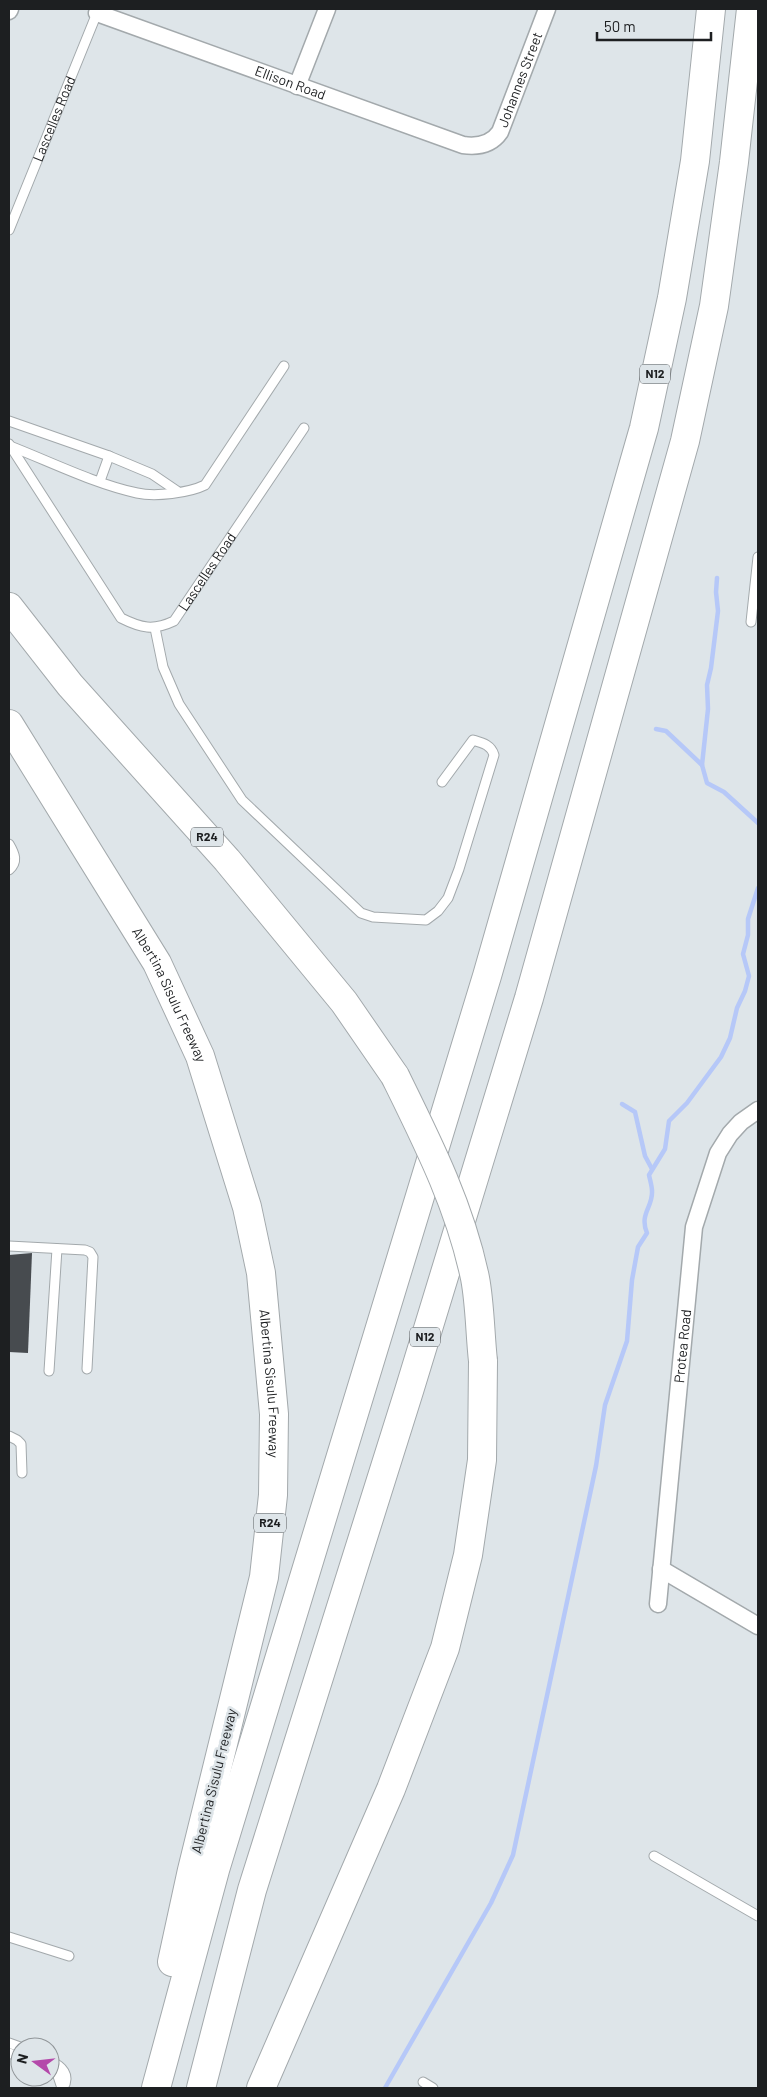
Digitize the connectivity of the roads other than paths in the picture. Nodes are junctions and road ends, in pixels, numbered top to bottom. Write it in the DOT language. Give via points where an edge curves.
graph roads {
  1 [pos="327,9"];
  2 [pos="547,9"];
  3 [pos="712,9"];
  4 [pos="751,9"];
  5 [pos="98,11"];
  6 [pos="297,86"];
  7 [pos="484,144"];
  8 [pos="13,206"];
  9 [pos="9,230"];
  10 [pos="284,366"];
  11 [pos="9,421"];
  12 [pos="304,428"];
  13 [pos="9,445"];
  14 [pos="109,456"];
  15 [pos="100,481"];
  16 [pos="176,492"];
  17 [pos="758,557"];
  18 [pos="9,607"];
  19 [pos="751,622"];
  20 [pos="155,628"];
  21 [pos="9,724"];
  22 [pos="442,782"];
  23 [pos="9,844"];
  24 [pos="9,870"];
  25 [pos="758,1110"];
  26 [pos="9,1246"];
  27 [pos="57,1249"];
  28 [pos="87,1369"];
  29 [pos="49,1370"];
  30 [pos="9,1436"];
  31 [pos="22,1474"];
  32 [pos="661,1569"];
  33 [pos="658,1604"];
  34 [pos="758,1626"];
  35 [pos="654,1856"];
  36 [pos="758,1916"];
  37 [pos="9,1937"];
  38 [pos="69,1956"];
  39 [pos="60,2067"];
  40 [pos="423,2082"];
  41 [pos="63,2088"];
  42 [pos="145,2088"];
  43 [pos="156,2088"];
  44 [pos="201,2088"];
  45 [pos="260,2088"];
  46 [pos="433,2088"];
  1 -- 6 [label="street"];
  2 -- 7 [label="street, Johannes Street" via="500,132"];
  3 -- 43 [label="highway, N12" via="695,161 672,298 644,428 482,995 215,1870"];
  4 -- 44 [label="highway, N12" via="714,306 685,441 529,998 252,1890"];
  5 -- 6 [label="street, Ellison Road"];
  5 -- 8 [label="lane, Lascelles Road"];
  6 -- 7 [label="street, Ellison Road" via="463,146"];
  8 -- 9 [label="lane, Lascelles Road"];
  10 -- 16 [label="lane" via="205,485"];
  11 -- 14 [label="lane"];
  12 -- 20 [label="lane, Lascelles Road" via="174,620"];
  13 -- 15 [label="lane"];
  13 -- 20 [label="lane" via="121,618 135,625"];
  14 -- 15 [label="lane"];
  14 -- 16 [label="lane" via="152,474"];
  15 -- 16 [label="lane" via="138,494"];
  17 -- 19 [label="lane"];
  18 -- 45 [label="highway, R24, bridge" via="70,685 227,860 344,1002 395,1076 437,1162 457,1215 475,1278 483,1361 482,1460 468,1555 445,1648 391,1789"];
  20 -- 22 [label="lane" via="163,667 179,704 242,800 360,913 373,917 426,920 448,898 494,756 492,750 488,745 473,740"];
  21 -- 42 [label="highway, Albertina Sisulu Freeway / R24" via="157,963 200,1056 247,1207 261,1273 274,1414 273,1495 264,1577 192,1870"];
  23 -- 24 [label="lane" via="15,856"];
  25 -- 32 [label="street, Protea Road" via="730,1134 718,1153 694,1227"];
  26 -- 27 [label="lane"];
  27 -- 28 [label="lane" via="85,1250 93,1257"];
  27 -- 29 [label="lane"];
  30 -- 31 [label="lane" via="21,1444"];
  32 -- 33 [label="street, Protea Road"];
  32 -- 34 [label="street"];
  35 -- 36 [label="lane"];
  37 -- 38 [label="lane"];
  39 -- 41 [label="lane" via="67,2076"];
  40 -- 46 [label="lane"];
}
